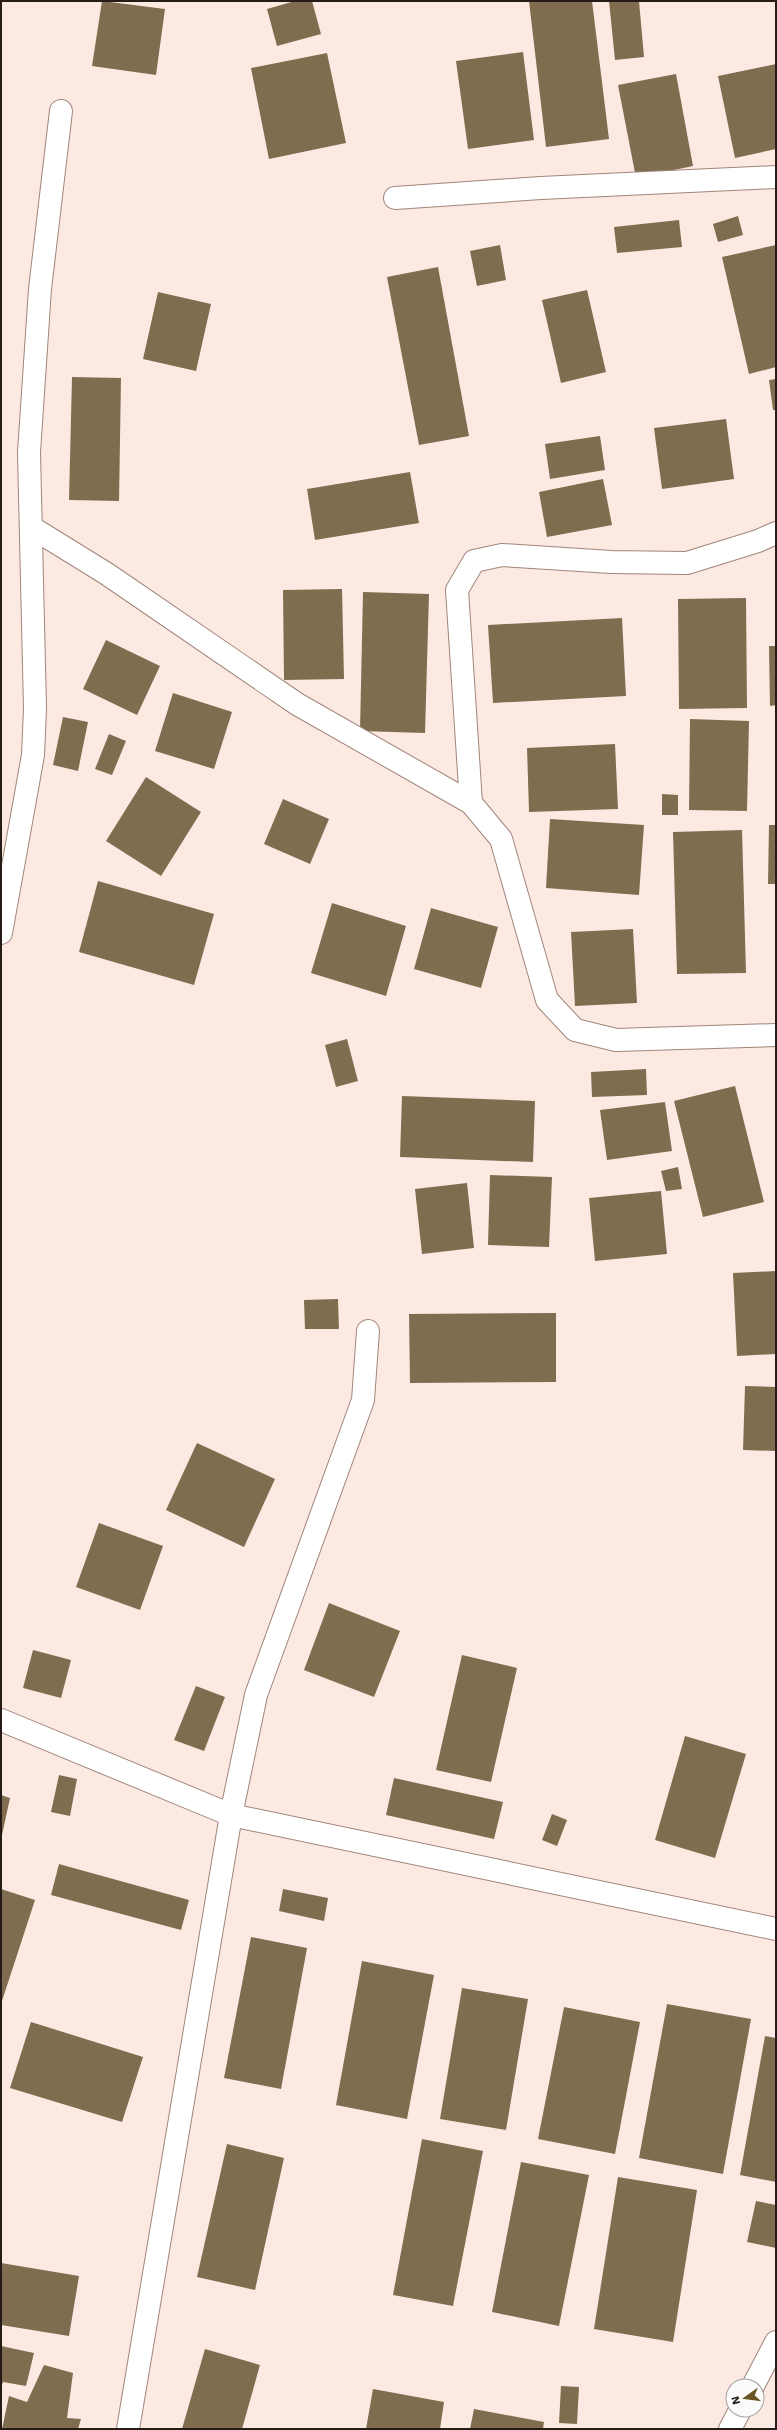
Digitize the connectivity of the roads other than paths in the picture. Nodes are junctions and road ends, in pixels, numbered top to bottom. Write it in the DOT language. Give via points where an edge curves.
graph roads {
  1 [pos="61,111"];
  2 [pos="776,177"];
  3 [pos="395,198"];
  4 [pos="31,527"];
  5 [pos="776,533"];
  6 [pos="471,803"];
  7 [pos="1,933"];
  8 [pos="776,1035"];
  9 [pos="368,1331"];
  10 [pos="1,1720"];
  11 [pos="231,1815"];
  12 [pos="776,1929"];
  13 [pos="776,2342"];
  14 [pos="757,2378"];
  15 [pos="736,2418"];
  16 [pos="128,2429"];
  17 [pos="730,2429"];
  1 -- 4 [label="street" via="40,289 29,452"];
  2 -- 3 [label="street"];
  4 -- 6 [label="street" via="107,574 298,704"];
  4 -- 7 [label="street" via="35,709 33,755"];
  5 -- 6 [label="street" via="687,563 611,562 502,555 474,561 457,590"];
  6 -- 8 [label="street" via="501,839 547,1000 575,1030 616,1040"];
  9 -- 11 [label="street" via="363,1400 256,1695"];
  10 -- 11 [label="street"];
  11 -- 12 [label="street"];
  11 -- 16 [label="street"];
  13 -- 14 [label="street"];
  15 -- 17 [label="street"];
}
